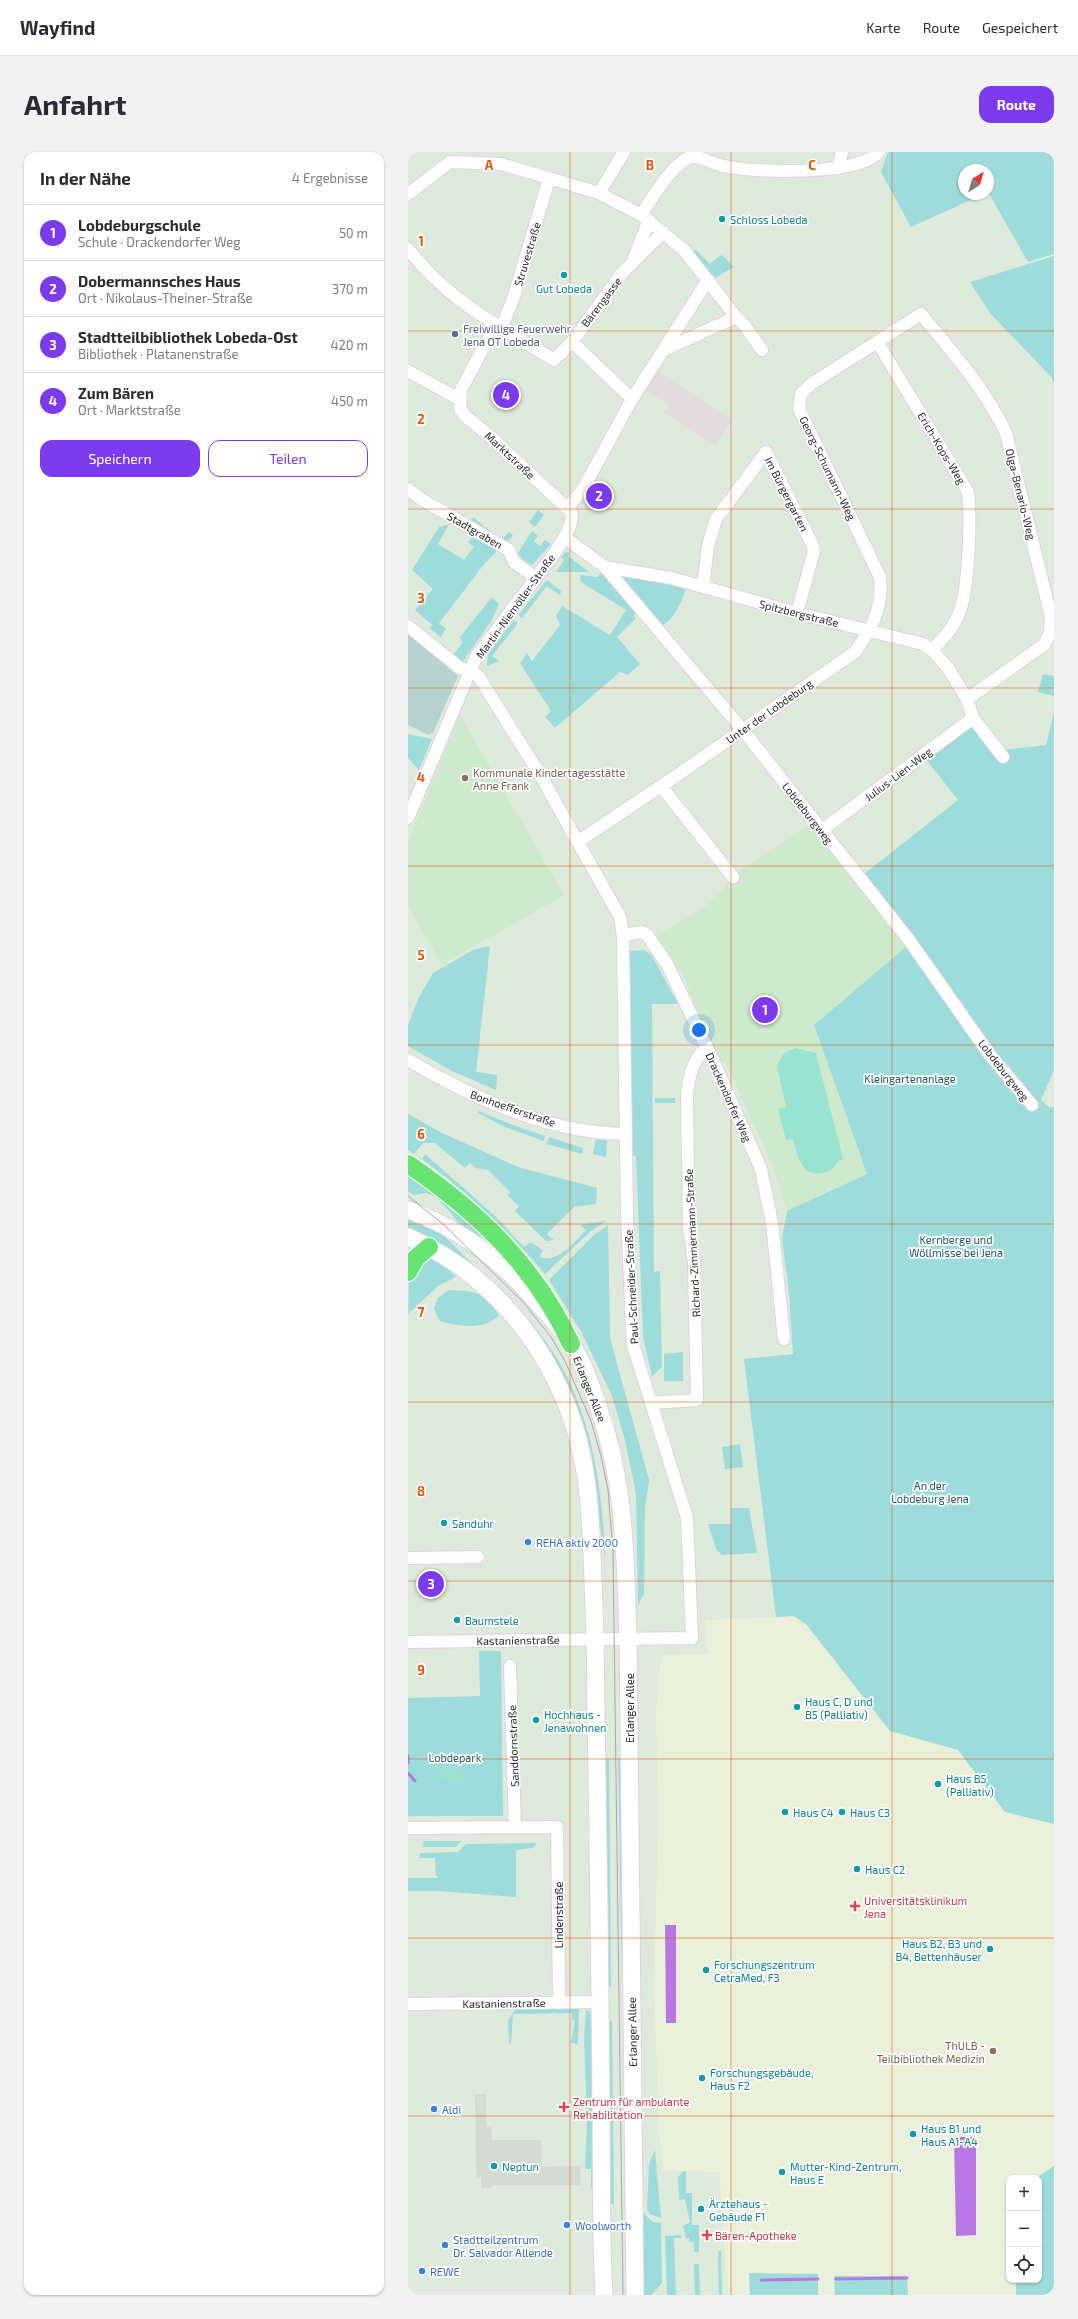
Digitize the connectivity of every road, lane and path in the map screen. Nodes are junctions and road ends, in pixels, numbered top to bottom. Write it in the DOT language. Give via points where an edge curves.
graph roads {
  1 [pos="624,152"];
  2 [pos="842,152"];
  3 [pos="879,152"];
  4 [pos="838,168"];
  5 [pos="549,179"];
  6 [pos="408,194"];
  7 [pos="600,194"];
  8 [pos="645,217"];
  9 [pos="663,232"];
  10 [pos="408,249"];
  11 [pos="632,262"];
  12 [pos="708,280"];
  13 [pos="920,314"];
  14 [pos="736,317"];
  15 [pos="499,326"];
  16 [pos="572,342"];
  17 [pos="878,342"];
  18 [pos="666,348"];
  19 [pos="762,350"];
  20 [pos="408,371"];
  21 [pos="459,399"];
  22 [pos="632,399"];
  23 [pos="408,489"];
  24 [pos="567,508"];
  25 [pos="564,538"];
  26 [pos="605,567"];
  27 [pos="536,578"];
  28 [pos="703,587"];
  29 [pos="797,613"];
  30 [pos="408,626"];
  31 [pos="870,630"];
  32 [pos="932,650"];
  33 [pos="471,671"];
  34 [pos="967,699"];
  35 [pos="973,718"];
  36 [pos="742,729"];
  37 [pos="1003,757"];
  38 [pos="661,786"];
  39 [pos="408,818"];
  40 [pos="822,830"];
  41 [pos="579,841"];
  42 [pos="733,877"];
  43 [pos="623,935"];
  44 [pos="706,1047"];
  45 [pos="408,1060"];
  46 [pos="1032,1105"];
  47 [pos="625,1134"];
  48 [pos="408,1164"];
  49 [pos="408,1210"];
  50 [pos="408,1237"];
  51 [pos="429,1247"];
  52 [pos="408,1272"];
  53 [pos="784,1339"];
  54 [pos="571,1344"];
  55 [pos="651,1403"];
  56 [pos="478,1557"];
  57 [pos="408,1558"];
  58 [pos="595,1639"];
  59 [pos="628,1639"];
  60 [pos="408,1642"];
  61 [pos="510,1666"];
  62 [pos="515,1827"];
  63 [pos="408,1828"];
  64 [pos="559,2002"];
  65 [pos="600,2002"];
  66 [pos="408,2004"];
  67 [pos="604,2295"];
  68 [pos="635,2295"];
  1 -- 7 [label="street"];
  2 -- 4 [label="street"];
  3 -- 4 [label="street" via="876,156 854,166"];
  4 -- 8 [label="street, Bärengasse" via="802,171 740,168 692,156 667,178"];
  5 -- 6 [label="street" via="501,164 450,162"];
  5 -- 7 [label="street"];
  5 -- 15 [label="street, Struvestraße" via="514,296"];
  7 -- 8 [label="street"];
  8 -- 9 [label="street"];
  8 -- 11 [label="street, Bärengasse"];
  9 -- 11 [label="street, Bärengasse"];
  9 -- 12 [label="street" via="684,250"];
  10 -- 15 [label="street" via="443,286"];
  11 -- 16 [label="street, Bärengasse"];
  12 -- 14 [label="street"];
  12 -- 18 [label="street"];
  13 -- 17 [label="street, Georg-Schumann-Weg"];
  13 -- 34 [label="street, Olga-Benario-Weg" via="979,385 995,409 1006,433 1051,617 1046,644"];
  14 -- 18 [label="street"];
  14 -- 19 [label="street"];
  15 -- 16 [label="street, Bärengasse" via="554,360"];
  15 -- 21 [label="street, Struvestraße" via="461,390"];
  16 -- 22 [label="street"];
  17 -- 31 [label="street, Georg-Schumann-Weg" via="812,384 801,394 799,409 880,576 880,606"];
  17 -- 32 [label="street, Erich-Kops-Weg" via="968,492 970,512 964,600 952,628"];
  18 -- 22 [label="street"];
  20 -- 21 [label="street"];
  21 -- 24 [label="street, Marktstraße" via="464,415"];
  22 -- 24 [label="street" via="583,489"];
  23 -- 27 [label="street, Stadtgraben" via="506,548 514,562"];
  24 -- 25 [label="street, Martin-Niemöller-Straße" via="572,518"];
  25 -- 26 [label="street, Lobdeburgweg"];
  25 -- 27 [label="street, Martin-Niemöller-Straße"];
  26 -- 28 [label="street, Spitzbergstraße" via="658,575"];
  26 -- 36 [label="street, Lobdeburgweg"];
  27 -- 33 [label="street, Martin-Niemöller-Straße" via="476,657"];
  28 -- 29 [label="street, Spitzbergstraße"];
  28 -- 29 [label="street, Im Bürgergarten" via="708,546 716,519 766,452 814,551"];
  29 -- 31 [label="street, Spitzbergstraße"];
  30 -- 33 [label="street" via="460,668"];
  31 -- 32 [label="street, Spitzbergstraße" via="913,640"];
  31 -- 36 [label="street, Unter der Lobdeburg" via="855,652"];
  32 -- 34 [label="street, Spitzbergstraße" via="948,668"];
  33 -- 39 [label="street, Martin-Niemöller-Straße"];
  33 -- 41 [label="street" via="479,677"];
  34 -- 35 [label="street, Spitzbergstraße"];
  35 -- 37 [label="street, Spitzbergstraße"];
  35 -- 40 [label="street, Julius-Lien-Weg"];
  36 -- 38 [label="street, Unter der Lobdeburg"];
  36 -- 40 [label="street, Lobdeburgweg"];
  38 -- 41 [label="street, Unter der Lobdeburg"];
  38 -- 42 [label="street"];
  40 -- 46 [label="street, Lobdeburgweg" via="909,940 990,1055"];
  41 -- 43 [label="street" via="617,910"];
  43 -- 44 [label="street, Drackendorfer Weg" via="642,932 647,935 667,964"];
  43 -- 47 [label="street, Paul-Schneider-Straße"];
  44 -- 53 [label="street, Drackendorfer Weg" via="761,1169 772,1222"];
  44 -- 55 [label="street, Richard-Zimmermann-Straße" via="694,1064 688,1082 687,1097 689,1226 694,1263 697,1400"];
  45 -- 47 [label="street, Bonhoefferstraße" via="477,1097 521,1113 588,1132"];
  47 -- 55 [label="street, Paul-Schneider-Straße" via="633,1345"];
  48 -- 54 [label="main road" via="466,1207 505,1245 542,1290"];
  49 -- 54 [label="main road, Erlanger Allee" via="453,1230 494,1258 526,1290"];
  50 -- 51 [label="main road"];
  51 -- 52 [label="main road" via="416,1258"];
  51 -- 58 [label="main road" via="469,1274 510,1310 546,1360 566,1402 580,1446 588,1494"];
  54 -- 59 [label="main road, Erlanger Allee" via="593,1392 616,1465 624,1536"];
  55 -- 59 [label="street, Paul-Schneider-Straße" via="687,1518 692,1638"];
  56 -- 57 [label="street"];
  58 -- 59 [label="street, Kastanienstraße"];
  58 -- 60 [label="street, Kastanienstraße"];
  58 -- 65 [label="main road"];
  59 -- 68 [label="main road, Erlanger Allee"];
  61 -- 62 [label="street, Sanddornstraße"];
  62 -- 63 [label="street"];
  62 -- 64 [label="street, Lindenstraße" via="557,1827"];
  64 -- 65 [label="street, Kastanienstraße"];
  64 -- 66 [label="street, Kastanienstraße"];
  65 -- 67 [label="main road"];
}
